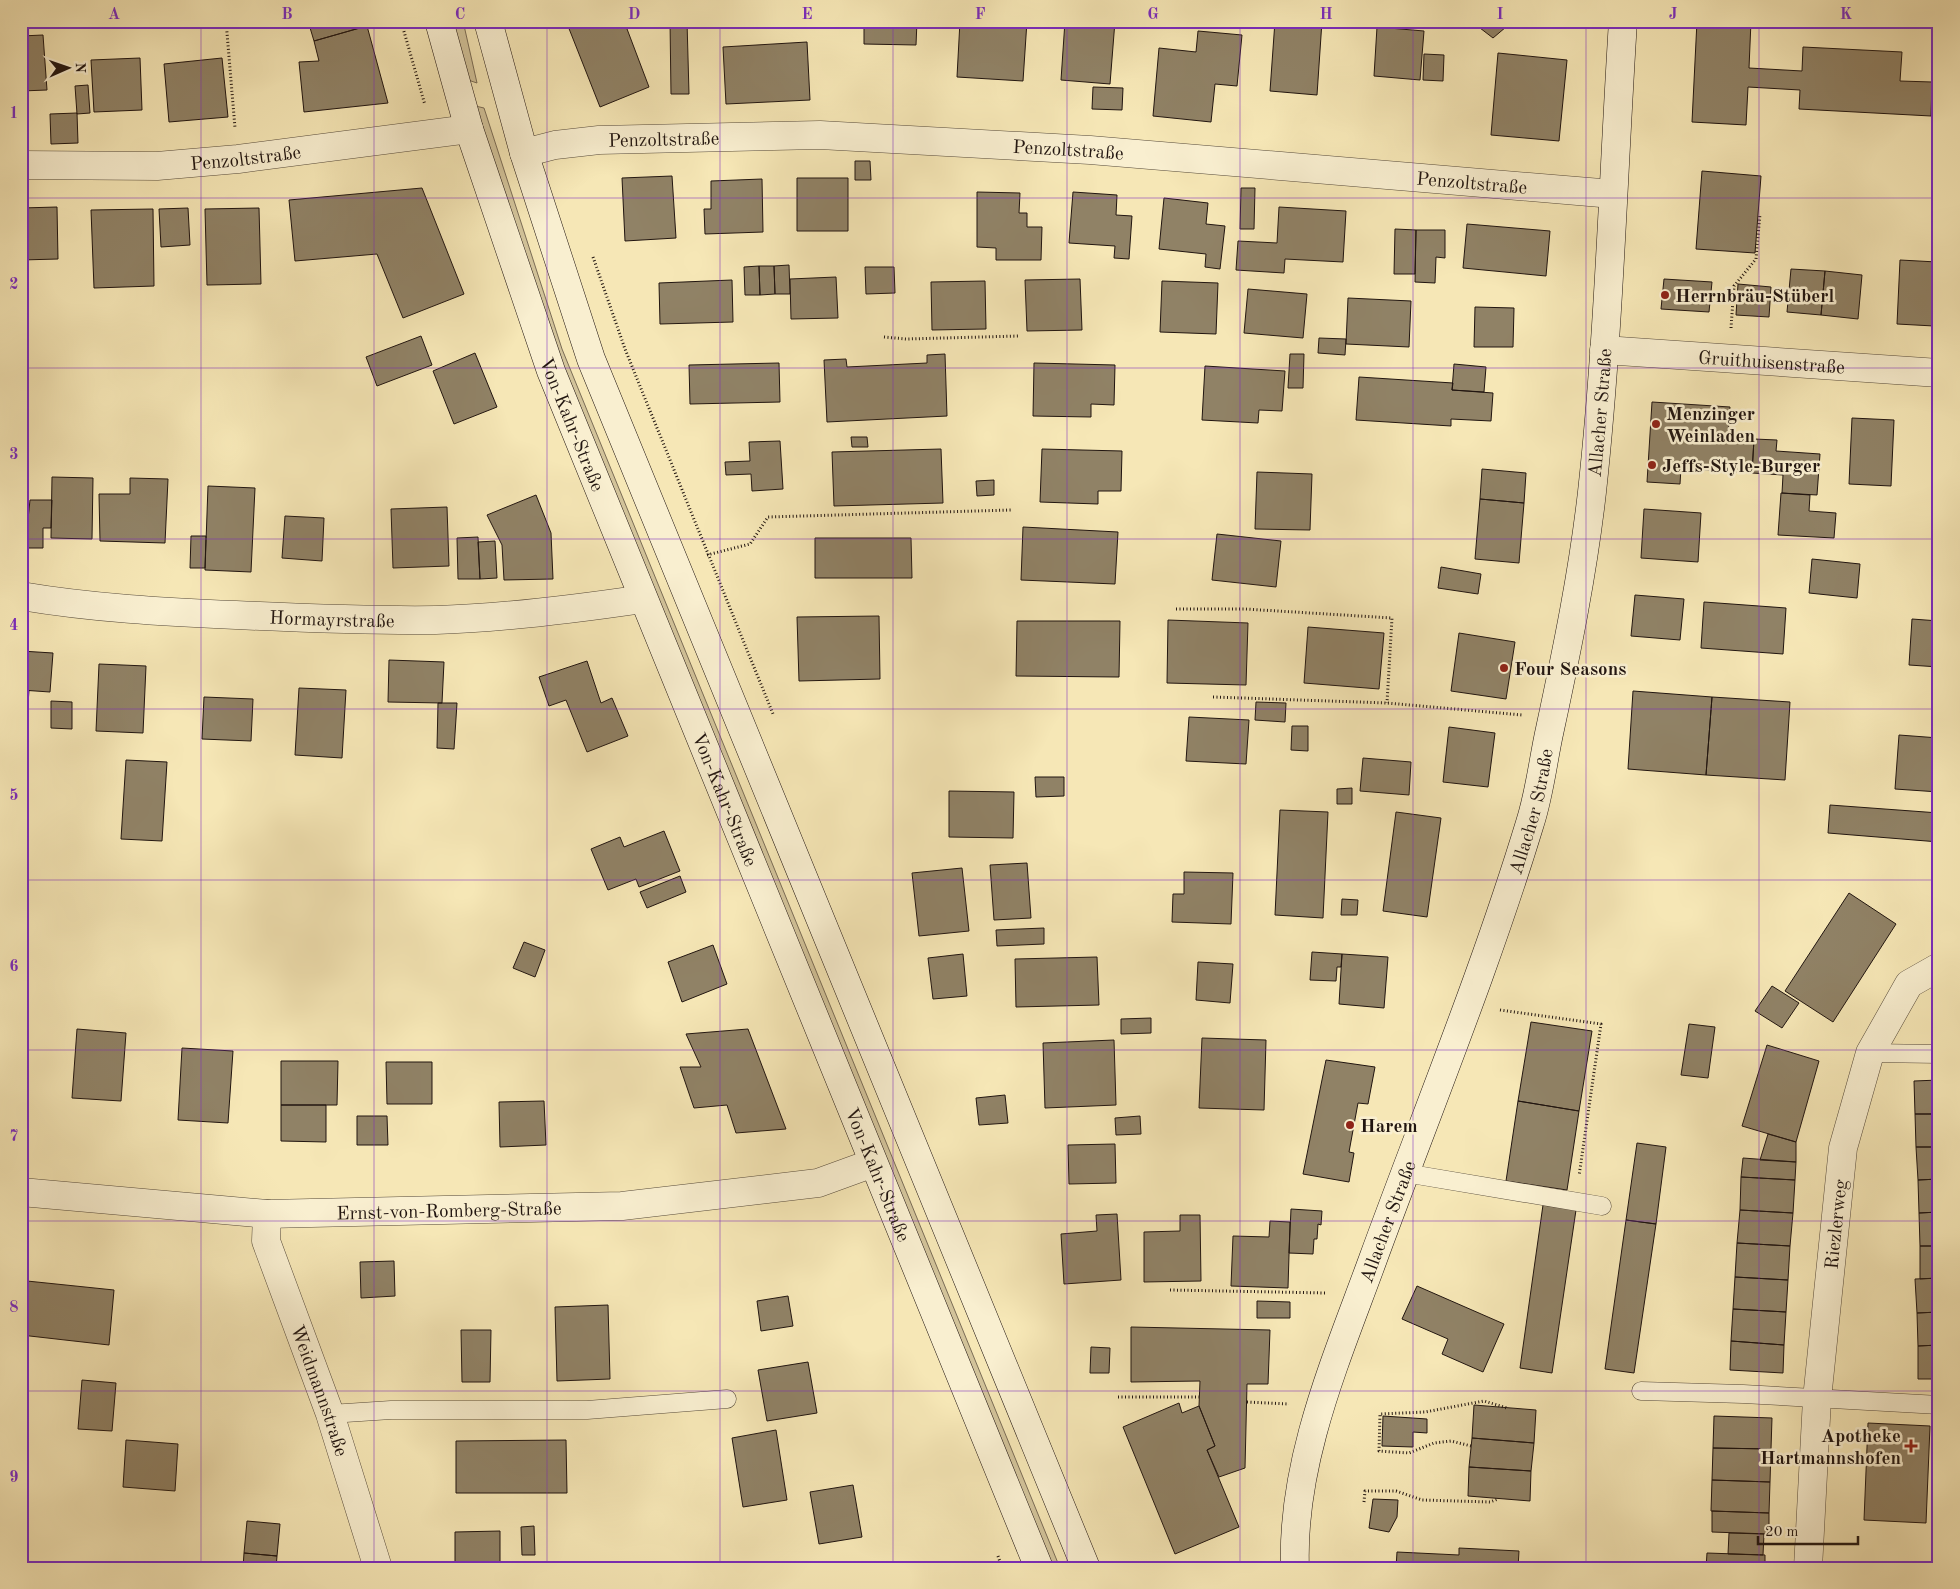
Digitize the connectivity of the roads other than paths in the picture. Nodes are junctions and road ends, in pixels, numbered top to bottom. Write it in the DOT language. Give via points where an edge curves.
graph roads {
  1 [pos="439,21"];
  2 [pos="488,21"];
  3 [pos="1623,21"];
  4 [pos="469,130"];
  5 [pos="524,153"];
  6 [pos="21,165"];
  7 [pos="1614,194"];
  8 [pos="1604,350"];
  9 [pos="1939,373"];
  10 [pos="21,596"];
  11 [pos="643,599"];
  12 [pos="1939,967"];
  13 [pos="1870,1053"];
  14 [pos="1939,1054"];
  15 [pos="873,1163"];
  16 [pos="1405,1173"];
  17 [pos="21,1192"];
  18 [pos="1602,1206"];
  19 [pos="267,1214"];
  20 [pos="1641,1391"];
  21 [pos="727,1399"];
  22 [pos="1817,1399"];
  23 [pos="1939,1405"];
  24 [pos="330,1414"];
  25 [pos="378,1568"];
  26 [pos="1039,1568"];
  27 [pos="1086,1568"];
  28 [pos="1295,1568"];
  29 [pos="1808,1568"];
  1 -- 4 [label="street, Von-Kahr-Straße"];
  2 -- 5 [label="street"];
  3 -- 7 [label="street, Allacher Straße"];
  4 -- 6 [label="street, Penzoltstraße" via="157,166"];
  4 -- 11 [label="street, Von-Kahr-Straße" via="551,371"];
  5 -- 7 [label="street, Penzoltstraße" via="555,145 599,140 820,135 1090,150"];
  5 -- 27 [label="street" via="591,359"];
  7 -- 8 [label="street, Allacher Straße"];
  8 -- 9 [label="street, Gruithuisenstraße"];
  8 -- 16 [label="street, Allacher Straße" via="1589,511 1574,615 1532,818 1474,991"];
  10 -- 11 [label="street, Hormayrstraße" via="160,612 437,620 552,612"];
  11 -- 15 [label="street, Von-Kahr-Straße"];
  12 -- 13 [label="street, Riezlerweg" via="1909,984"];
  13 -- 14 [label="lane"];
  13 -- 22 [label="street, Riezlerweg" via="1843,1148"];
  15 -- 19 [label="street, Ernst-von-Romberg-Straße" via="818,1183 622,1206"];
  15 -- 26 [label="street, Von-Kahr-Straße"];
  16 -- 18 [label="lane"];
  16 -- 28 [label="street, Allacher Straße" via="1307,1452 1299,1502"];
  17 -- 19 [label="street, Ernst-von-Romberg-Straße"];
  19 -- 24 [label="street, Weidmannstraße" via="266,1242"];
  20 -- 22 [label="lane"];
  21 -- 24 [label="lane" via="586,1410 391,1410"];
  22 -- 23 [label="lane"];
  22 -- 29 [label="street, Riezlerweg"];
  24 -- 25 [label="street, Weidmannstraße"];
}
